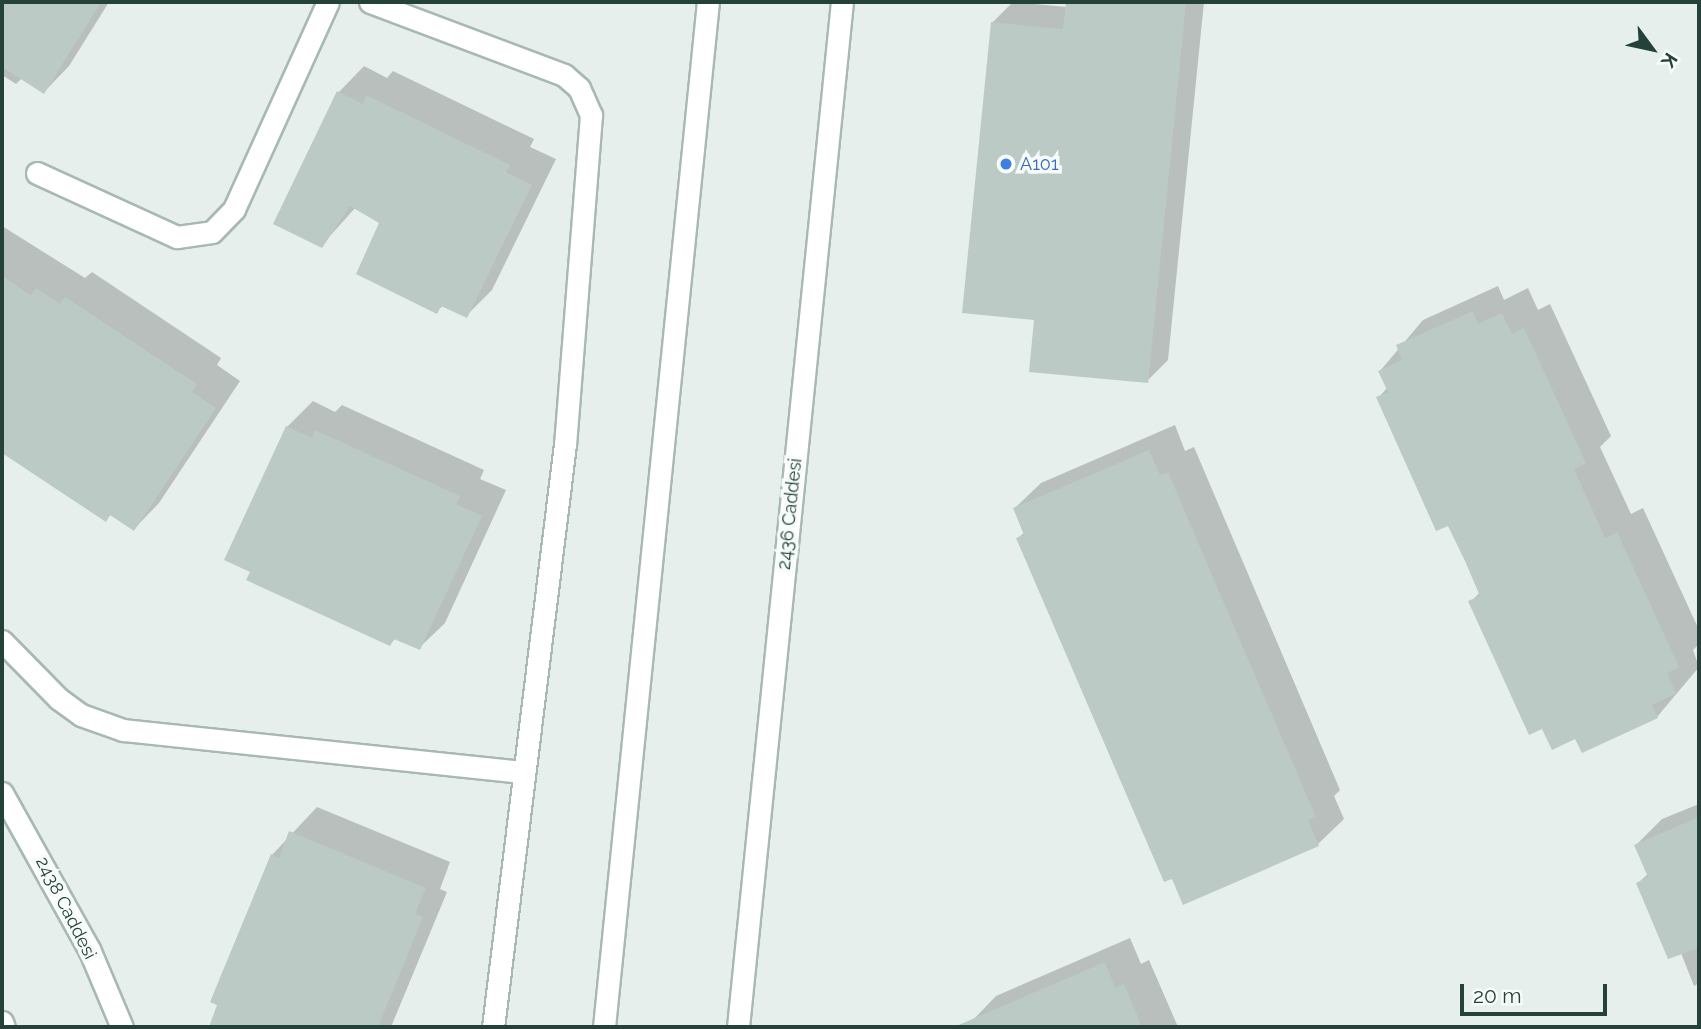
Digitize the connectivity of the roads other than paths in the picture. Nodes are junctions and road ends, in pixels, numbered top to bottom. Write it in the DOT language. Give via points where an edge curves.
graph roads {
  1 [pos="328,2"];
  2 [pos="370,2"];
  3 [pos="708,2"];
  4 [pos="842,2"];
  5 [pos="37,173"];
  6 [pos="2,641"];
  7 [pos="524,772"];
  8 [pos="2,793"];
  9 [pos="2,1022"];
  10 [pos="4,1027"];
  11 [pos="122,1027"];
  12 [pos="493,1027"];
  13 [pos="604,1027"];
  14 [pos="738,1027"];
  1 -- 5 [label="street" via="234,209 212,232 177,237"];
  2 -- 7 [label="street" via="564,75 579,88 591,115 565,444"];
  3 -- 13 [label="street"];
  4 -- 14 [label="street, 2436 Caddesi"];
  6 -- 7 [label="street" via="58,699 81,715 123,730"];
  7 -- 12 [label="street"];
  8 -- 11 [label="street, 2438 Caddesi" via="83,938"];
  9 -- 10 [label="street"];
}
